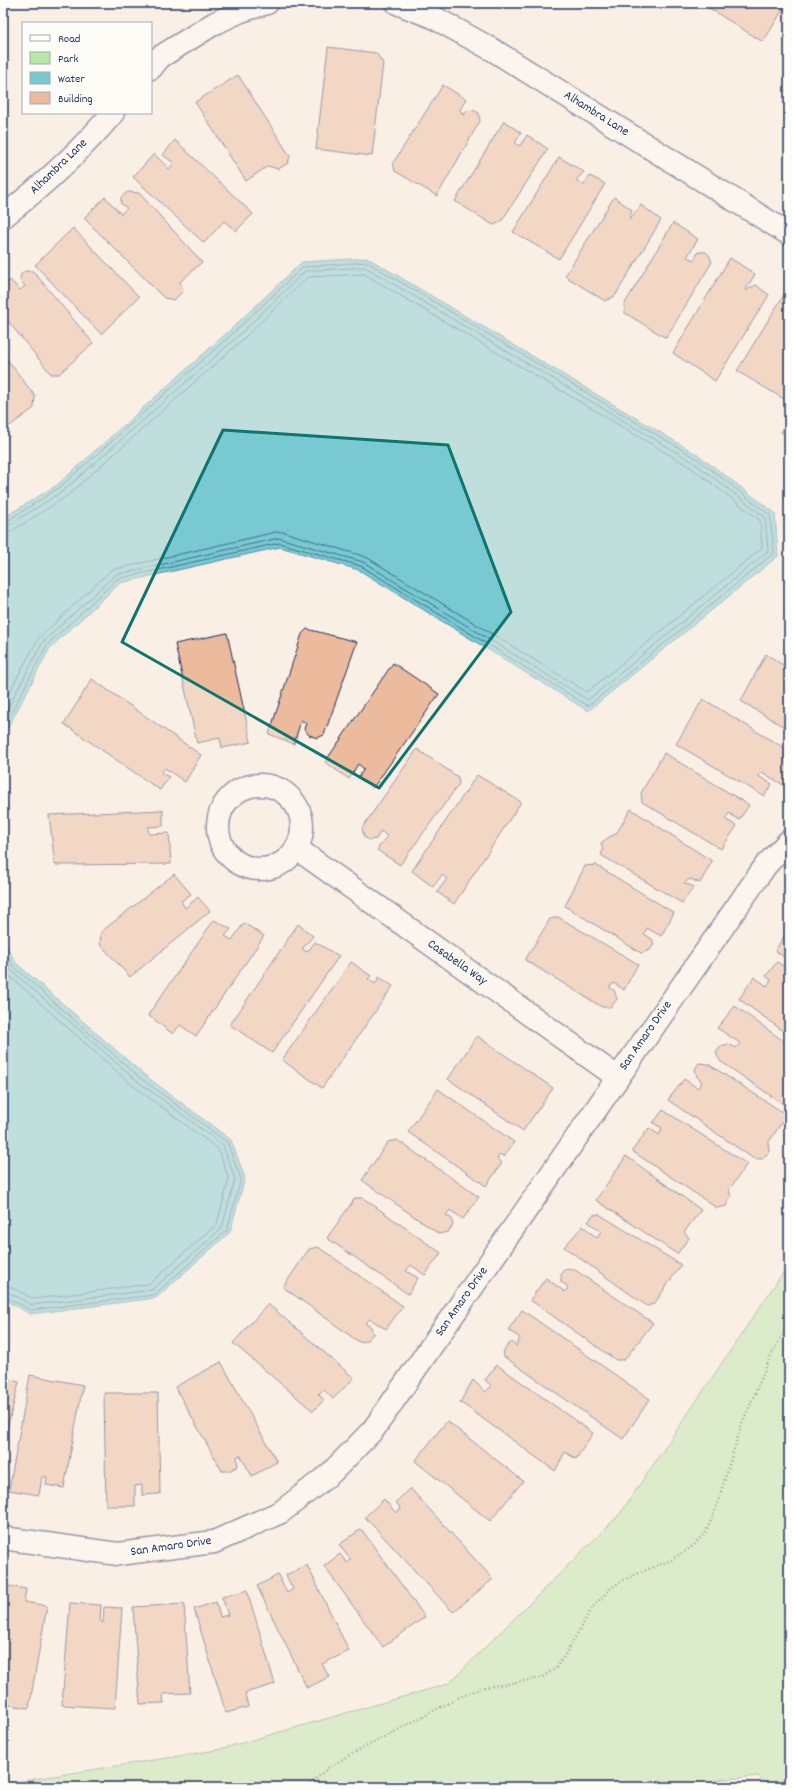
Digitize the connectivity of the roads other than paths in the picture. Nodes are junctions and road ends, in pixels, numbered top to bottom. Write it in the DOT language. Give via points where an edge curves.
graph roads {
  1 [pos="267,3"];
  2 [pos="397,3"];
  3 [pos="152,67"];
  4 [pos="112,114"];
  5 [pos="3,217"];
  6 [pos="789,234"];
  7 [pos="789,841"];
  8 [pos="296,848"];
  9 [pos="617,1077"];
  10 [pos="3,1538"];
  1 -- 3 [label="street" via="215,23 160,57"];
  2 -- 6 [label="street, Alhambra Lane" via="433,17 493,50"];
  4 -- 5 [label="street, Alhambra Lane" via="24,201"];
  7 -- 9 [label="street, San Amaro Drive" via="766,865"];
  8 -- 9 [label="street, Casabella Way"];
  9 -- 10 [label="street, San Amaro Drive" via="372,1430 331,1472 281,1512 214,1542 118,1554"];
}
